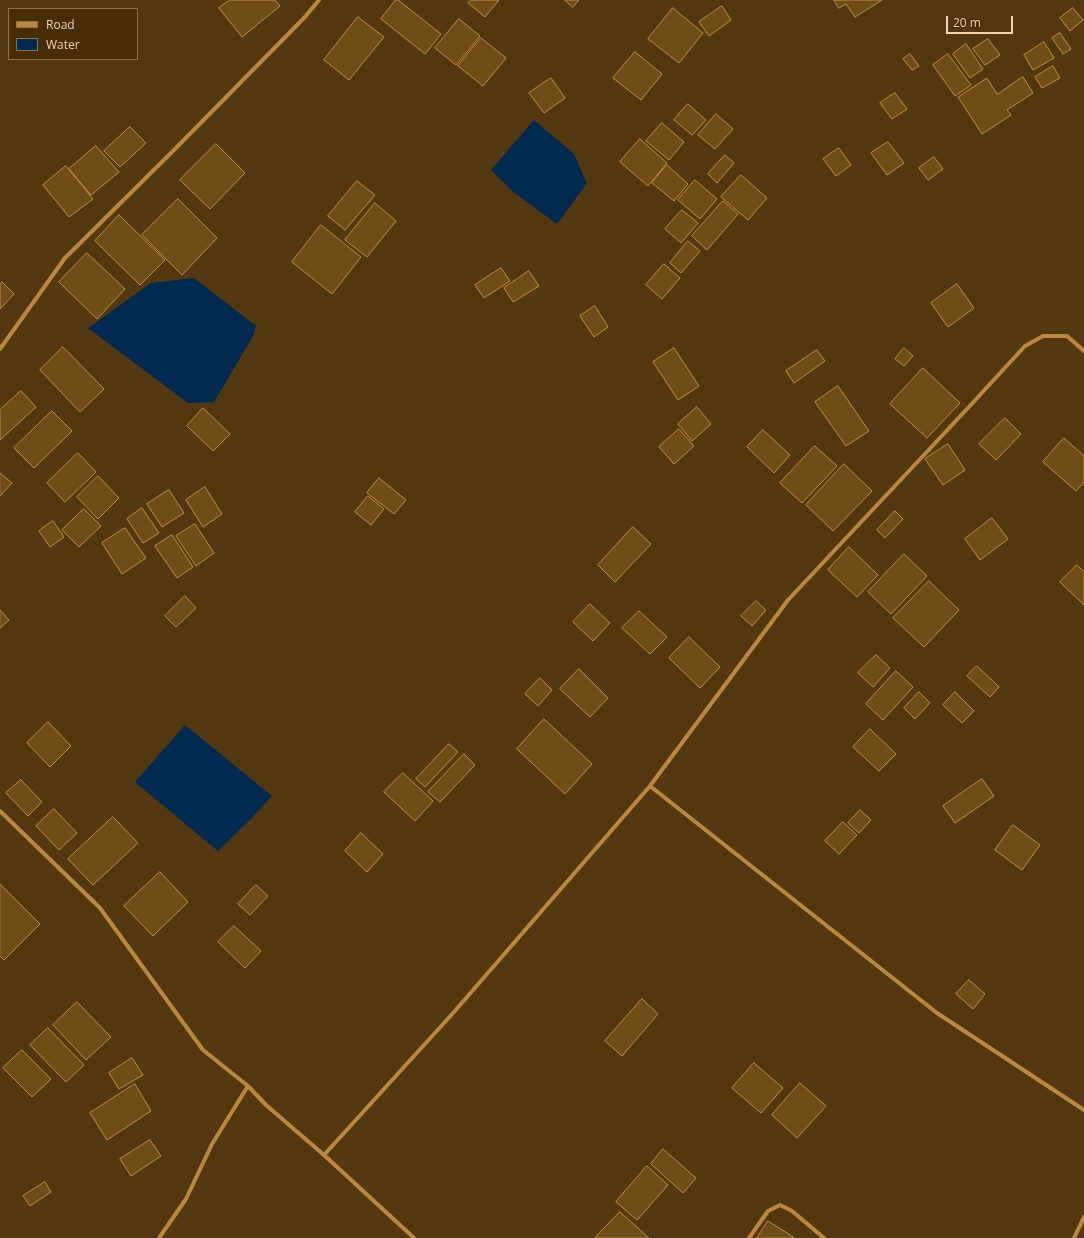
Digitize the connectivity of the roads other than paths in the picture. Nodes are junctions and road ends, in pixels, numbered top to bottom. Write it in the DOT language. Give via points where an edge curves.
graph roads {
  1 [pos="319,0"];
  2 [pos="0,349"];
  3 [pos="1084,351"];
  4 [pos="650,786"];
  5 [pos="0,811"];
  6 [pos="248,1086"];
  7 [pos="1084,1110"];
  8 [pos="324,1155"];
  9 [pos="1084,1217"];
  10 [pos="159,1238"];
  11 [pos="414,1238"];
  12 [pos="749,1238"];
  13 [pos="824,1238"];
  14 [pos="1074,1238"];
  1 -- 2 [label="street" via="65,258"];
  3 -- 4 [label="street" via="1067,336 1043,336 1025,346 788,600"];
  4 -- 7 [label="street" via="937,1013"];
  4 -- 8 [label="street" via="454,1012"];
  5 -- 6 [label="street" via="100,908 203,1050"];
  6 -- 8 [label="street"];
  6 -- 10 [label="street" via="212,1144 186,1199"];
  8 -- 11 [label="street"];
  9 -- 14 [label="street"];
  12 -- 13 [label="street" via="768,1210 780,1205 792,1211"];
}
